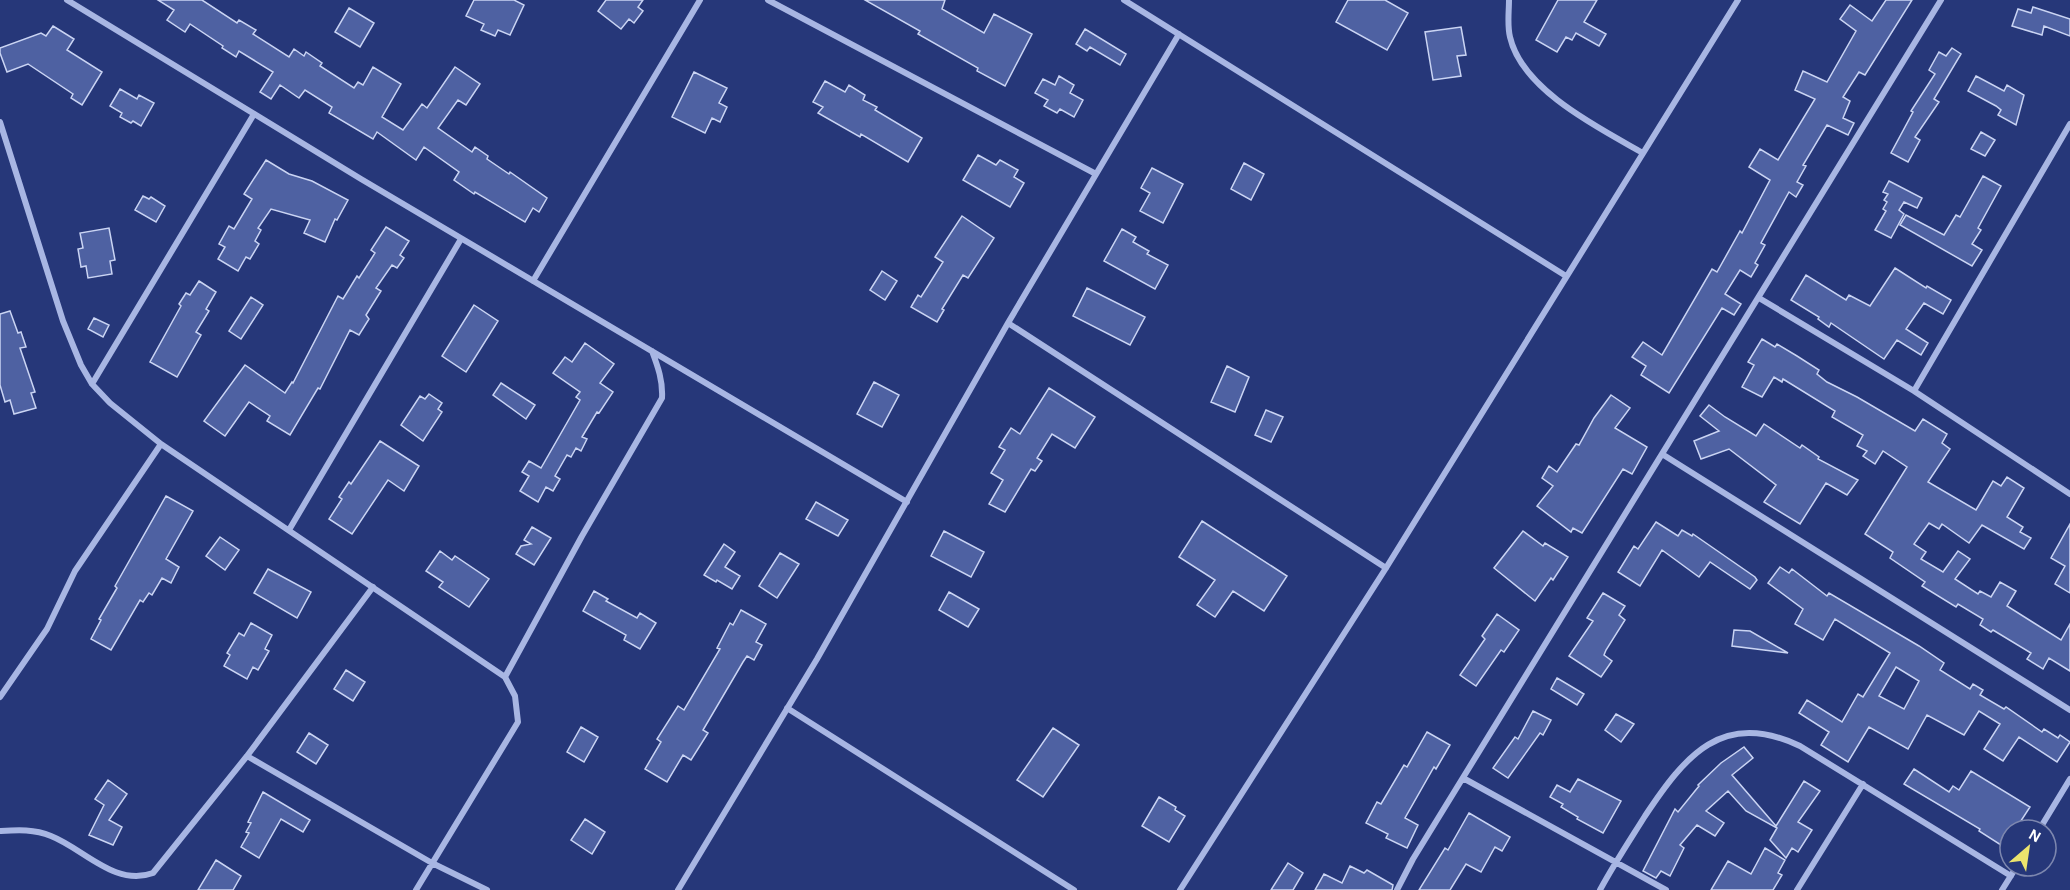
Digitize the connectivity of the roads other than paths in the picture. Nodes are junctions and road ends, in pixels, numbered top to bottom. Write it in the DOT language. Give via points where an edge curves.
graph roads {
  1 [pos="68,0"];
  2 [pos="700,0"];
  3 [pos="768,0"];
  4 [pos="1124,0"];
  5 [pos="1509,0"];
  6 [pos="1738,0"];
  7 [pos="1941,0"];
  8 [pos="1179,34"];
  9 [pos="254,114"];
  10 [pos="0,122"];
  11 [pos="2070,124"];
  12 [pos="1642,153"];
  13 [pos="1096,174"];
  14 [pos="461,239"];
  15 [pos="1566,276"];
  16 [pos="533,281"];
  17 [pos="1759,298"];
  18 [pos="1008,323"];
  19 [pos="652,351"];
  20 [pos="92,384"];
  21 [pos="1914,391"];
  22 [pos="162,444"];
  23 [pos="1662,454"];
  24 [pos="2070,494"];
  25 [pos="907,502"];
  26 [pos="289,530"];
  27 [pos="1386,568"];
  28 [pos="373,588"];
  29 [pos="505,676"];
  30 [pos="0,697"];
  31 [pos="787,708"];
  32 [pos="2070,710"];
  33 [pos="247,756"];
  34 [pos="1463,778"];
  35 [pos="2070,779"];
  36 [pos="1863,784"];
  37 [pos="2046,818"];
  38 [pos="0,831"];
  39 [pos="1616,861"];
  40 [pos="432,863"];
  41 [pos="1998,868"];
  42 [pos="416,890"];
  43 [pos="487,890"];
  44 [pos="678,890"];
  45 [pos="1074,890"];
  46 [pos="1180,890"];
  47 [pos="1397,890"];
  48 [pos="1600,890"];
  49 [pos="1666,890"];
  50 [pos="1797,890"];
  1 -- 9 [label="street"];
  2 -- 16 [label="street"];
  3 -- 13 [label="street"];
  4 -- 8 [label="street"];
  5 -- 12 [label="street" via="1510,39 1537,84"];
  6 -- 12 [label="street"];
  7 -- 17 [label="street"];
  8 -- 13 [label="street"];
  8 -- 15 [label="street"];
  9 -- 14 [label="street"];
  9 -- 20 [label="street"];
  10 -- 20 [label="street" via="63,321"];
  11 -- 21 [label="street"];
  12 -- 15 [label="street"];
  13 -- 18 [label="street"];
  14 -- 16 [label="street"];
  14 -- 26 [label="street"];
  15 -- 27 [label="street"];
  16 -- 19 [label="street"];
  17 -- 21 [label="street"];
  17 -- 23 [label="street"];
  18 -- 25 [label="street"];
  18 -- 27 [label="street"];
  19 -- 25 [label="street"];
  19 -- 29 [label="street" via="660,371 663,398"];
  20 -- 22 [label="street"];
  21 -- 24 [label="street"];
  22 -- 26 [label="street"];
  22 -- 30 [label="street" via="75,572 47,629"];
  23 -- 32 [label="street"];
  23 -- 34 [label="street"];
  25 -- 31 [label="street"];
  26 -- 28 [label="street"];
  27 -- 46 [label="street"];
  28 -- 29 [label="street"];
  28 -- 33 [label="street"];
  29 -- 40 [label="street" via="515,696 518,722"];
  31 -- 44 [label="street"];
  31 -- 45 [label="street"];
  33 -- 38 [label="street" via="153,873 142,877 102,866 49,835 27,830"];
  33 -- 40 [label="street"];
  34 -- 39 [label="street"];
  34 -- 47 [label="street"];
  35 -- 37 [label="street"];
  36 -- 39 [label="street" via="1788,740 1753,733 1728,735 1706,744 1673,776"];
  36 -- 41 [label="street"];
  36 -- 50 [label="street"];
  39 -- 48 [label="street"];
  39 -- 49 [label="street"];
  40 -- 42 [label="street"];
  40 -- 43 [label="street"];
}
